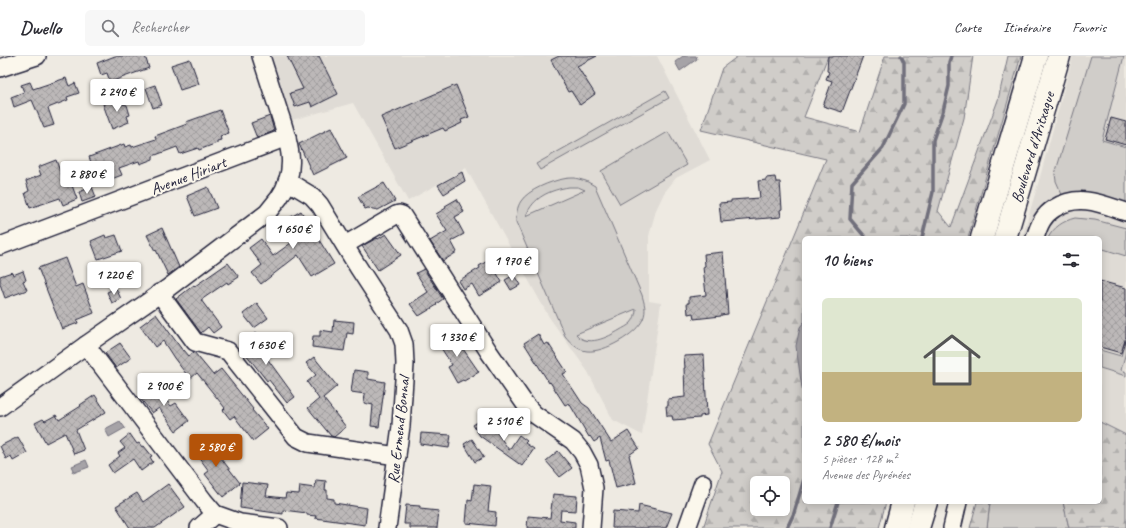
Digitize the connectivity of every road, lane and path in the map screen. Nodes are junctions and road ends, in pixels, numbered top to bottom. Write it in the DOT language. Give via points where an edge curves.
graph roads {
  1 [pos="37,56"];
  2 [pos="260,56"];
  3 [pos="1036,56"];
  4 [pos="1059,56"];
  5 [pos="0,68"];
  6 [pos="287,137"];
  7 [pos="287,181"];
  8 [pos="1126,212"];
  9 [pos="983,236"];
  10 [pos="1006,236"];
  11 [pos="1036,236"];
  12 [pos="345,245"];
  13 [pos="0,246"];
  14 [pos="159,293"];
  15 [pos="86,345"];
  16 [pos="0,407"];
  17 [pos="397,456"];
  18 [pos="703,483"];
  19 [pos="902,504"];
  20 [pos="925,504"];
  21 [pos="958,504"];
  22 [pos="215,514"];
  23 [pos="199,528"];
  24 [pos="279,528"];
  25 [pos="387,528"];
  26 [pos="591,528"];
  27 [pos="687,528"];
  28 [pos="896,528"];
  29 [pos="918,528"];
  30 [pos="952,528"];
  1 -- 5 [label="street"];
  2 -- 6 [label="street"];
  3 -- 9 [label="main road, Boulevard d'Aritxague"];
  4 -- 10 [label="main road, Boulevard d'Aritxague"];
  6 -- 7 [label="street" via="290,154"];
  6 -- 13 [label="street, Avenue Hiriart"];
  7 -- 12 [label="street, Rue Ermend Bonnal" via="312,196"];
  7 -- 14 [label="street" via="267,213"];
  8 -- 11 [label="street" via="1088,201 1070,201 1050,211 1042,220"];
  12 -- 17 [label="street, Rue Ermend Bonnal" via="399,330 404,344 405,364"];
  12 -- 26 [label="street" via="396,215 402,215 525,404 534,414 573,441 582,452 589,465 594,488"];
  14 -- 15 [label="street"];
  14 -- 17 [label="street" via="195,342 228,351 296,437 308,443"];
  15 -- 16 [label="street"];
  15 -- 22 [label="street"];
  17 -- 25 [label="street, Rue Ermend Bonnal"];
  18 -- 27 [label="street"];
  19 -- 28 [label="main road"];
  20 -- 29 [label="main road"];
  21 -- 30 [label="street"];
  22 -- 23 [label="street"];
  22 -- 24 [label="street" via="240,523"];
}
